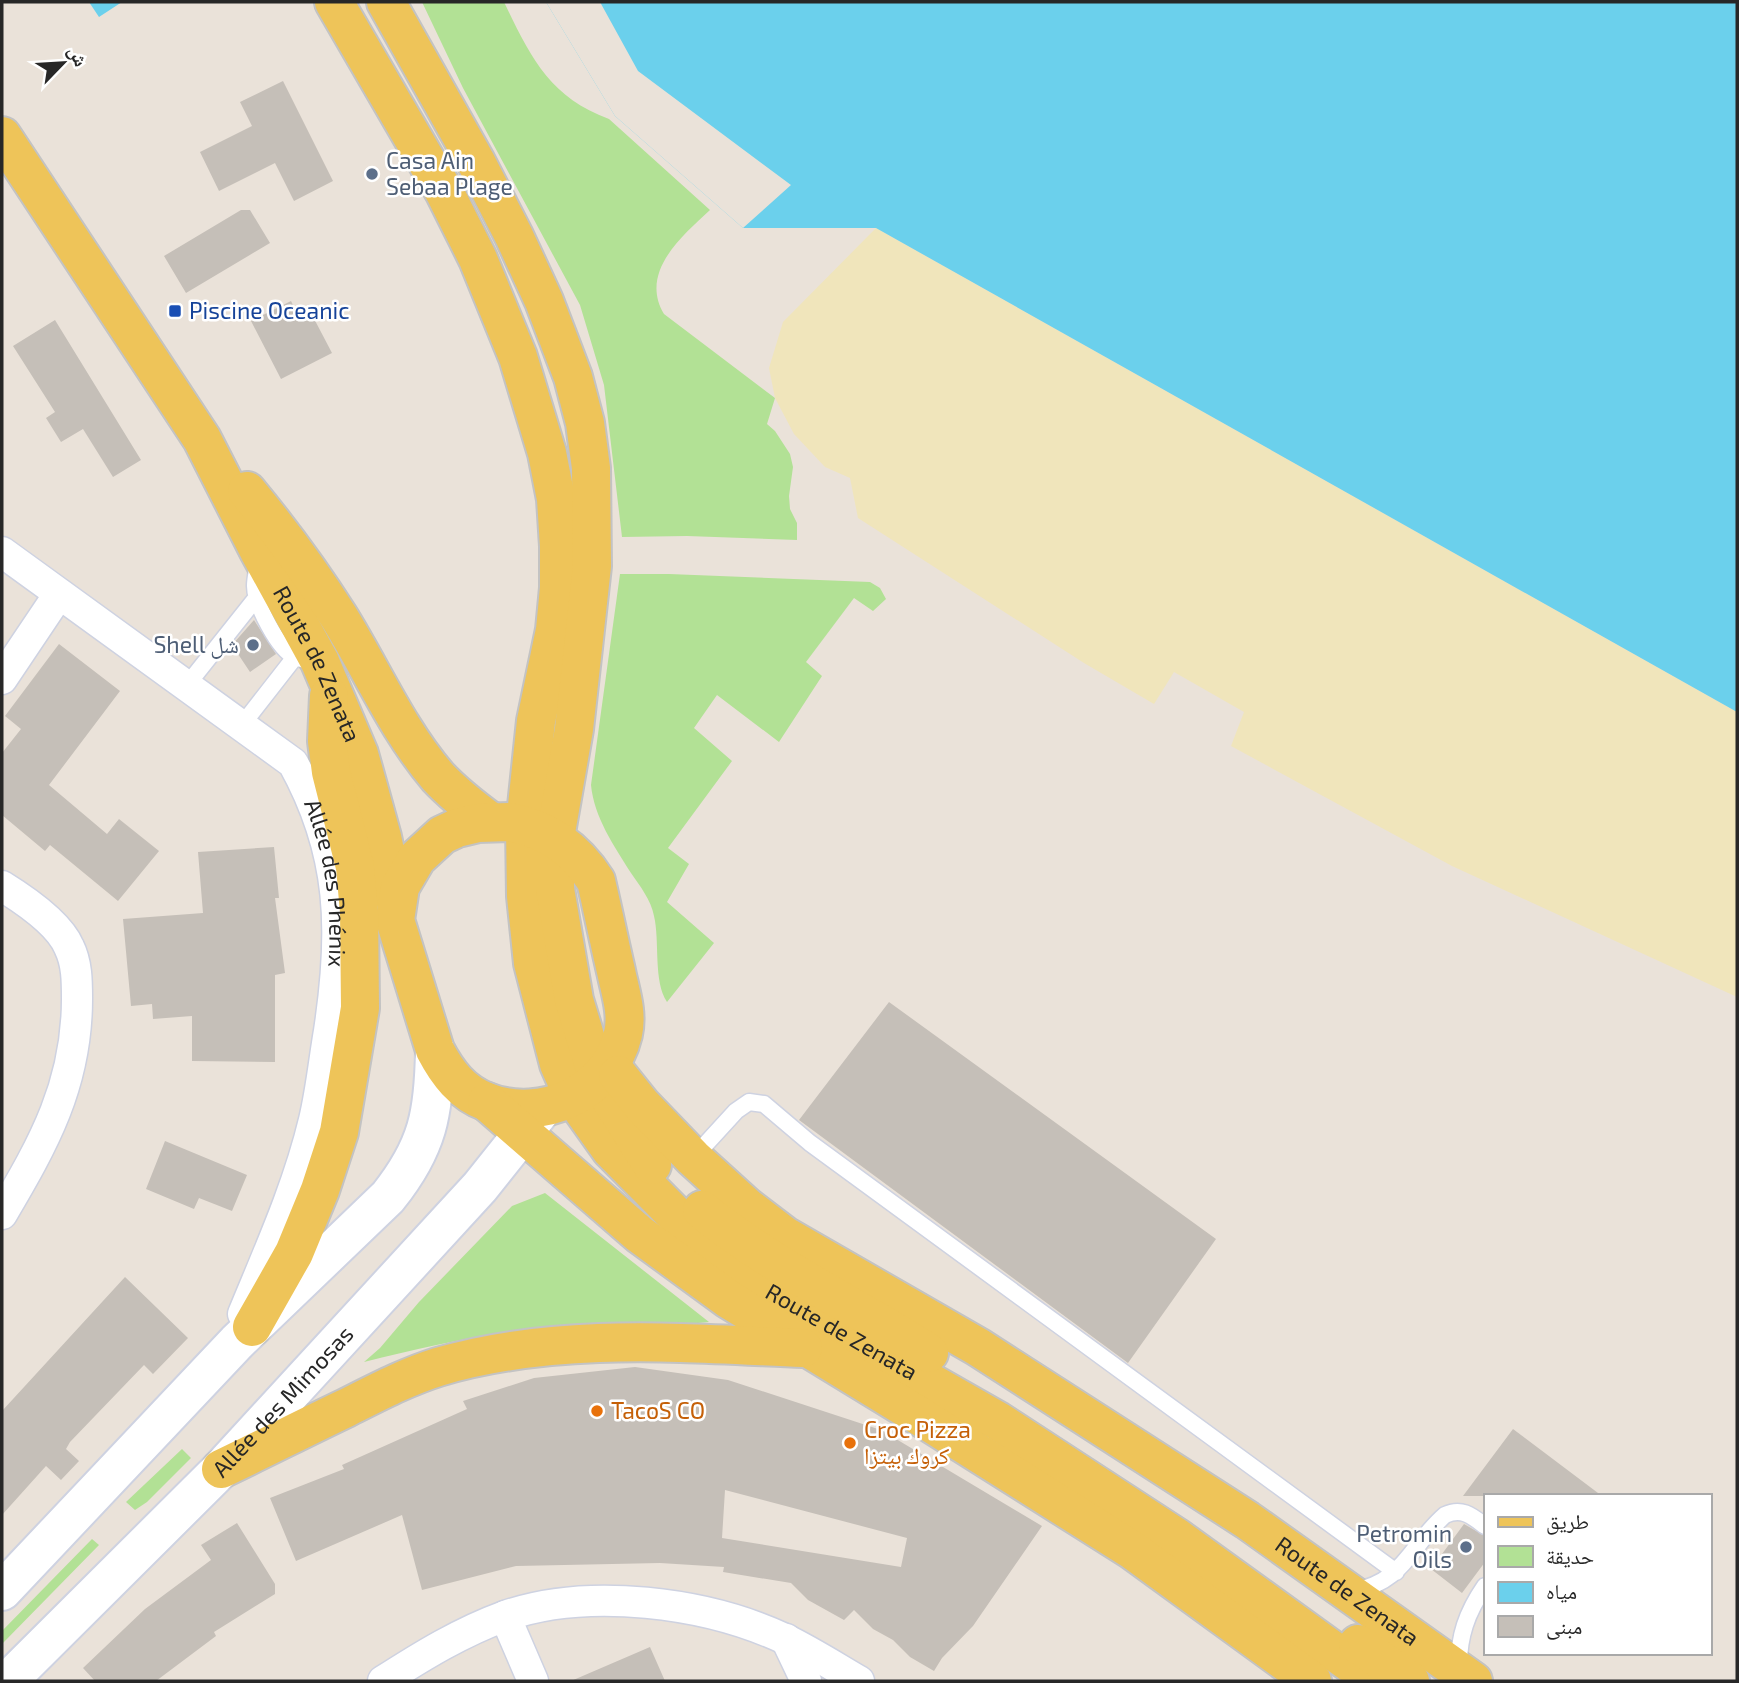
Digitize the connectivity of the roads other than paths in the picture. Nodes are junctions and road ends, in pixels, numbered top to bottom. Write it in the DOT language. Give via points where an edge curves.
graph roads {
  1 [pos="334,2"];
  2 [pos="386,2"];
  3 [pos="2,135"];
  4 [pos="202,439"];
  5 [pos="259,551"];
  6 [pos="2,552"];
  7 [pos="59,594"];
  8 [pos="257,597"];
  9 [pos="315,668"];
  10 [pos="2,678"];
  11 [pos="187,685"];
  12 [pos="242,725"];
  13 [pos="524,828"];
  14 [pos="2,886"];
  15 [pos="397,903"];
  16 [pos="435,1050"];
  17 [pos="570,1097"];
  18 [pos="693,1158"];
  19 [pos="2,1214"];
  20 [pos="239,1340"];
  21 [pos="807,1348"];
  22 [pos="221,1469"];
  23 [pos="1484,1525"];
  24 [pos="1396,1572"];
  25 [pos="1484,1588"];
  26 [pos="2,1591"];
  27 [pos="1347,1592"];
  28 [pos="505,1616"];
  29 [pos="786,1639"];
  30 [pos="1466,1676"];
  31 [pos="8,1681"];
  32 [pos="383,1681"];
  33 [pos="533,1681"];
  34 [pos="806,1681"];
  35 [pos="859,1681"];
  36 [pos="1312,1681"];
  37 [pos="1375,1681"];
  38 [pos="1410,1681"];
  1 -- 13 [label="main road" via="445,192 478,259 518,357 548,453 557,511 559,588"];
  2 -- 13 [label="main road" via="514,236 573,377 585,423 591,468 592,566 573,729"];
  3 -- 4 [label="main road, Route de Zenata"];
  4 -- 5 [label="main road, Route de Zenata"];
  4 -- 13 [label="main road, Route de Zenata" via="309,571 422,757 460,799"];
  5 -- 8 [label="lane"];
  5 -- 9 [label="main road, Route de Zenata"];
  6 -- 7 [label="street, Allée des Phénix"];
  7 -- 10 [label="street"];
  7 -- 11 [label="street, Allée des Phénix"];
  8 -- 9 [label="lane" via="286,650"];
  8 -- 11 [label="lane"];
  9 -- 12 [label="lane"];
  9 -- 15 [label="main road, Route de Zenata" via="359,754"];
  9 -- 20 [label="main road" via="331,772 355,867 360,1008 339,1132 320,1190 294,1252"];
  11 -- 12 [label="street, Allée des Phénix"];
  12 -- 20 [label="street, Allée des Phénix" via="293,763 310,794 327,840 339,936 337,980 315,1118"];
  13 -- 15 [label="main road" via="457,828 428,846 407,872"];
  13 -- 17 [label="main road, Route de Zenata" via="533,963"];
  13 -- 17 [label="main road" via="584,863 596,881 625,1015 618,1050"];
  14 -- 19 [label="street" via="50,922 69,945 77,974 77,1033 66,1082 44,1142"];
  15 -- 16 [label="main road, Route de Zenata" via="395,920"];
  16 -- 17 [label="main road, Route de Zenata" via="456,1082 487,1102"];
  16 -- 20 [label="main road" via="431,1115 403,1178"];
  17 -- 18 [label="main road, Route de Zenata" via="642,1105"];
  17 -- 21 [label="main road, Route de Zenata" via="629,1225 728,1299"];
  17 -- 22 [label="main road, Allée des Mimosas" via="480,1187"];
  17 -- 37 [label="main road, Route de Zenata" via="611,1150 711,1251 774,1293 998,1421 1176,1537"];
  17 -- 38 [label="main road, Route de Zenata" via="726,1229 1120,1474"];
  18 -- 24 [label="lane" via="736,1111 749,1102 764,1104 810,1143"];
  18 -- 27 [label="main road, Route de Zenata" via="785,1236 978,1347 1247,1520"];
  20 -- 26 [label="main road"];
  21 -- 22 [label="main road" via="665,1343 499,1351 402,1380"];
  21 -- 36 [label="main road, Route de Zenata" via="1132,1550"];
  22 -- 31 [label="main road, Allée des Mimosas"];
  23 -- 24 [label="lane" via="1463,1511 1445,1515"];
  24 -- 27 [label="lane" via="1375,1586"];
  25 -- 30 [label="lane" via="1463,1625 1460,1641"];
  27 -- 30 [label="main road, Route de Zenata"];
  28 -- 29 [label="street" via="580,1602 637,1602 697,1610"];
  28 -- 32 [label="street" via="433,1649"];
  28 -- 33 [label="street"];
  29 -- 34 [label="street"];
  29 -- 35 [label="street"];
}
